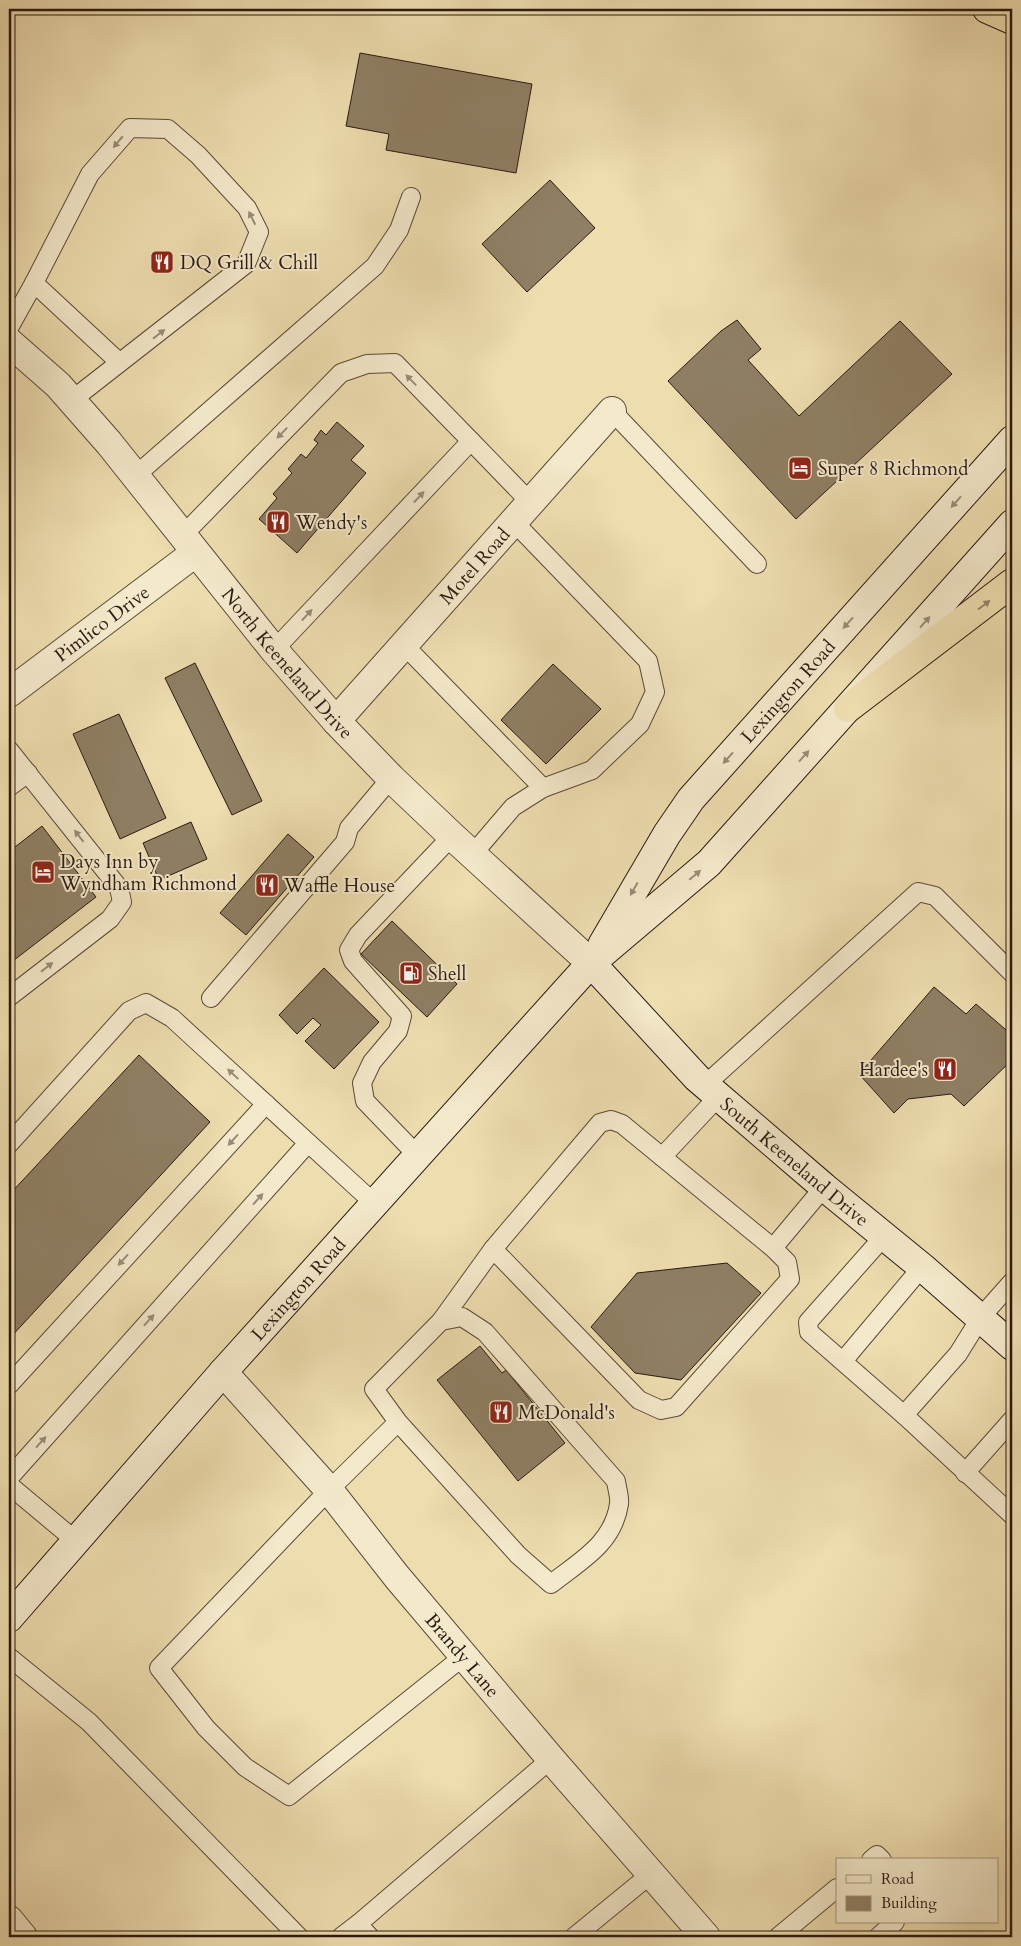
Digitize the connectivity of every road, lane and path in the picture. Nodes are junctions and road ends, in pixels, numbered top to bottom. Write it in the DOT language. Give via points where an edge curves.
graph roads {
  1 [pos="988,9"];
  2 [pos="1012,20"];
  3 [pos="411,197"];
  4 [pos="34,282"];
  5 [pos="9,328"];
  6 [pos="9,342"];
  7 [pos="119,362"];
  8 [pos="72,400"];
  9 [pos="612,411"];
  10 [pos="1012,440"];
  11 [pos="472,442"];
  12 [pos="135,476"];
  13 [pos="523,512"];
  14 [pos="1012,524"];
  15 [pos="189,544"];
  16 [pos="757,564"];
  17 [pos="1012,584"];
  18 [pos="404,645"];
  19 [pos="274,650"];
  20 [pos="9,694"];
  21 [pos="848,708"];
  22 [pos="336,721"];
  23 [pos="9,750"];
  24 [pos="28,773"];
  25 [pos="391,778"];
  26 [pos="9,787"];
  27 [pos="543,788"];
  28 [pos="452,836"];
  29 [pos="472,855"];
  30 [pos="591,963"];
  31 [pos="1012,973"];
  32 [pos="9,997"];
  33 [pos="211,998"];
  34 [pos="711,1091"];
  35 [pos="266,1104"];
  36 [pos="308,1142"];
  37 [pos="9,1144"];
  38 [pos="418,1156"];
  39 [pos="662,1157"];
  40 [pos="824,1187"];
  41 [pos="375,1204"];
  42 [pos="885,1235"];
  43 [pos="773,1248"];
  44 [pos="493,1249"];
  45 [pos="922,1266"];
  46 [pos="1012,1282"];
  47 [pos="981,1317"];
  48 [pos="441,1321"];
  49 [pos="1012,1346"];
  50 [pos="842,1362"];
  51 [pos="223,1372"];
  52 [pos="9,1385"];
  53 [pos="904,1415"];
  54 [pos="1012,1420"];
  55 [pos="398,1422"];
  56 [pos="965,1473"];
  57 [pos="9,1478"];
  58 [pos="9,1485"];
  59 [pos="329,1490"];
  60 [pos="1012,1515"];
  61 [pos="76,1541"];
  62 [pos="9,1618"];
  63 [pos="464,1656"];
  64 [pos="9,1657"];
  65 [pos="551,1759"];
  66 [pos="651,1874"];
  67 [pos="836,1889"];
  68 [pos="9,1920"];
  69 [pos="893,1924"];
  70 [pos="364,1931"];
  71 [pos="23,1937"];
  72 [pos="299,1937"];
  73 [pos="341,1937"];
  74 [pos="574,1937"];
  75 [pos="706,1937"];
  76 [pos="778,1937"];
  77 [pos="878,1937"];
  1 -- 2 [label="highway"];
  3 -- 12 [label="lane" via="399,230 375,266"];
  4 -- 5 [label="lane"];
  4 -- 7 [label="lane"];
  7 -- 4 [label="lane, one-way" via="246,264 259,232 247,208 198,155 168,129 130,128 90,174"];
  6 -- 8 [label="main road, North Keeneland Drive"];
  7 -- 8 [label="lane"];
  8 -- 12 [label="main road, North Keeneland Drive"];
  9 -- 13 [label="main road, Motel Road"];
  9 -- 16 [label="lane"];
  10 -- 30 [label="main road, Lexington Road, one-way" via="691,798"];
  11 -- 13 [label="lane"];
  11 -- 15 [label="lane, one-way" via="395,363 367,364 341,373"];
  19 -- 11 [label="lane, one-way"];
  12 -- 15 [label="main road, North Keeneland Drive"];
  13 -- 18 [label="main road, Motel Road"];
  13 -- 27 [label="lane" via="648,661 655,692 640,724 592,770"];
  21 -- 14 [label="main road, Lexington Road, one-way"];
  15 -- 19 [label="main road, North Keeneland Drive"];
  15 -- 20 [label="main road, Pimlico Drive"];
  21 -- 17 [label="highway, one-way"];
  18 -- 22 [label="main road, Motel Road"];
  18 -- 27 [label="lane"];
  19 -- 22 [label="main road, North Keeneland Drive"];
  30 -- 21 [label="main road, Lexington Road, one-way" via="709,863"];
  22 -- 25 [label="main road, North Keeneland Drive"];
  23 -- 24 [label="lane"];
  24 -- 26 [label="lane"];
  32 -- 24 [label="lane, one-way" via="110,919 122,902 119,888"];
  25 -- 28 [label="main road, North Keeneland Drive"];
  25 -- 33 [label="lane" via="349,828 345,842"];
  27 -- 29 [label="lane" via="513,807"];
  28 -- 29 [label="main road, North Keeneland Drive"];
  28 -- 38 [label="lane" via="358,936 349,950 353,961 402,1016 398,1031 372,1062 362,1083 365,1101"];
  29 -- 30 [label="main road, North Keeneland Drive"];
  30 -- 34 [label="main road, South Keeneland Drive"];
  30 -- 38 [label="main road, Lexington Road"];
  31 -- 34 [label="lane" via="935,896 918,892"];
  34 -- 39 [label="lane"];
  34 -- 40 [label="main road, South Keeneland Drive"];
  35 -- 36 [label="lane"];
  35 -- 37 [label="lane, one-way" via="172,1018 146,1003 129,1011"];
  35 -- 52 [label="lane, one-way"];
  36 -- 41 [label="lane"];
  57 -- 36 [label="lane, one-way"];
  38 -- 41 [label="main road, Lexington Road"];
  39 -- 43 [label="lane"];
  39 -- 44 [label="lane" via="622,1124 611,1120 600,1123"];
  40 -- 42 [label="main road, South Keeneland Drive"];
  40 -- 43 [label="lane"];
  41 -- 51 [label="main road, Lexington Road"];
  42 -- 45 [label="main road, South Keeneland Drive"];
  42 -- 50 [label="lane" via="808,1322 809,1332"];
  43 -- 44 [label="lane" via="787,1262 790,1279 676,1407 661,1410 639,1400"];
  44 -- 48 [label="lane"];
  45 -- 47 [label="main road, South Keeneland Drive"];
  45 -- 50 [label="lane"];
  46 -- 47 [label="lane"];
  47 -- 49 [label="main road, South Keeneland Drive"];
  47 -- 53 [label="lane" via="958,1354"];
  48 -- 55 [label="lane" via="374,1389"];
  48 -- 55 [label="lane" via="462,1318 486,1332 616,1482 619,1503 613,1526 600,1547 551,1584 518,1555"];
  50 -- 53 [label="lane"];
  51 -- 59 [label="main road, Brandy Lane"];
  51 -- 61 [label="main road, Lexington Road"];
  53 -- 56 [label="lane"];
  54 -- 56 [label="lane"];
  55 -- 59 [label="lane"];
  56 -- 60 [label="lane"];
  58 -- 61 [label="lane"];
  59 -- 63 [label="main road, Brandy Lane"];
  59 -- 63 [label="lane" via="159,1668 206,1728 245,1767 289,1796"];
  61 -- 62 [label="main road, Lexington Road"];
  63 -- 65 [label="main road, Brandy Lane"];
  64 -- 72 [label="lane" via="89,1722"];
  65 -- 66 [label="main road, Brandy Lane"];
  65 -- 70 [label="lane"];
  66 -- 74 [label="lane"];
  66 -- 75 [label="main road, Brandy Lane"];
  67 -- 76 [label="lane"];
  68 -- 71 [label="main road"];
  69 -- 77 [label="lane"];
  70 -- 73 [label="lane"];
}
